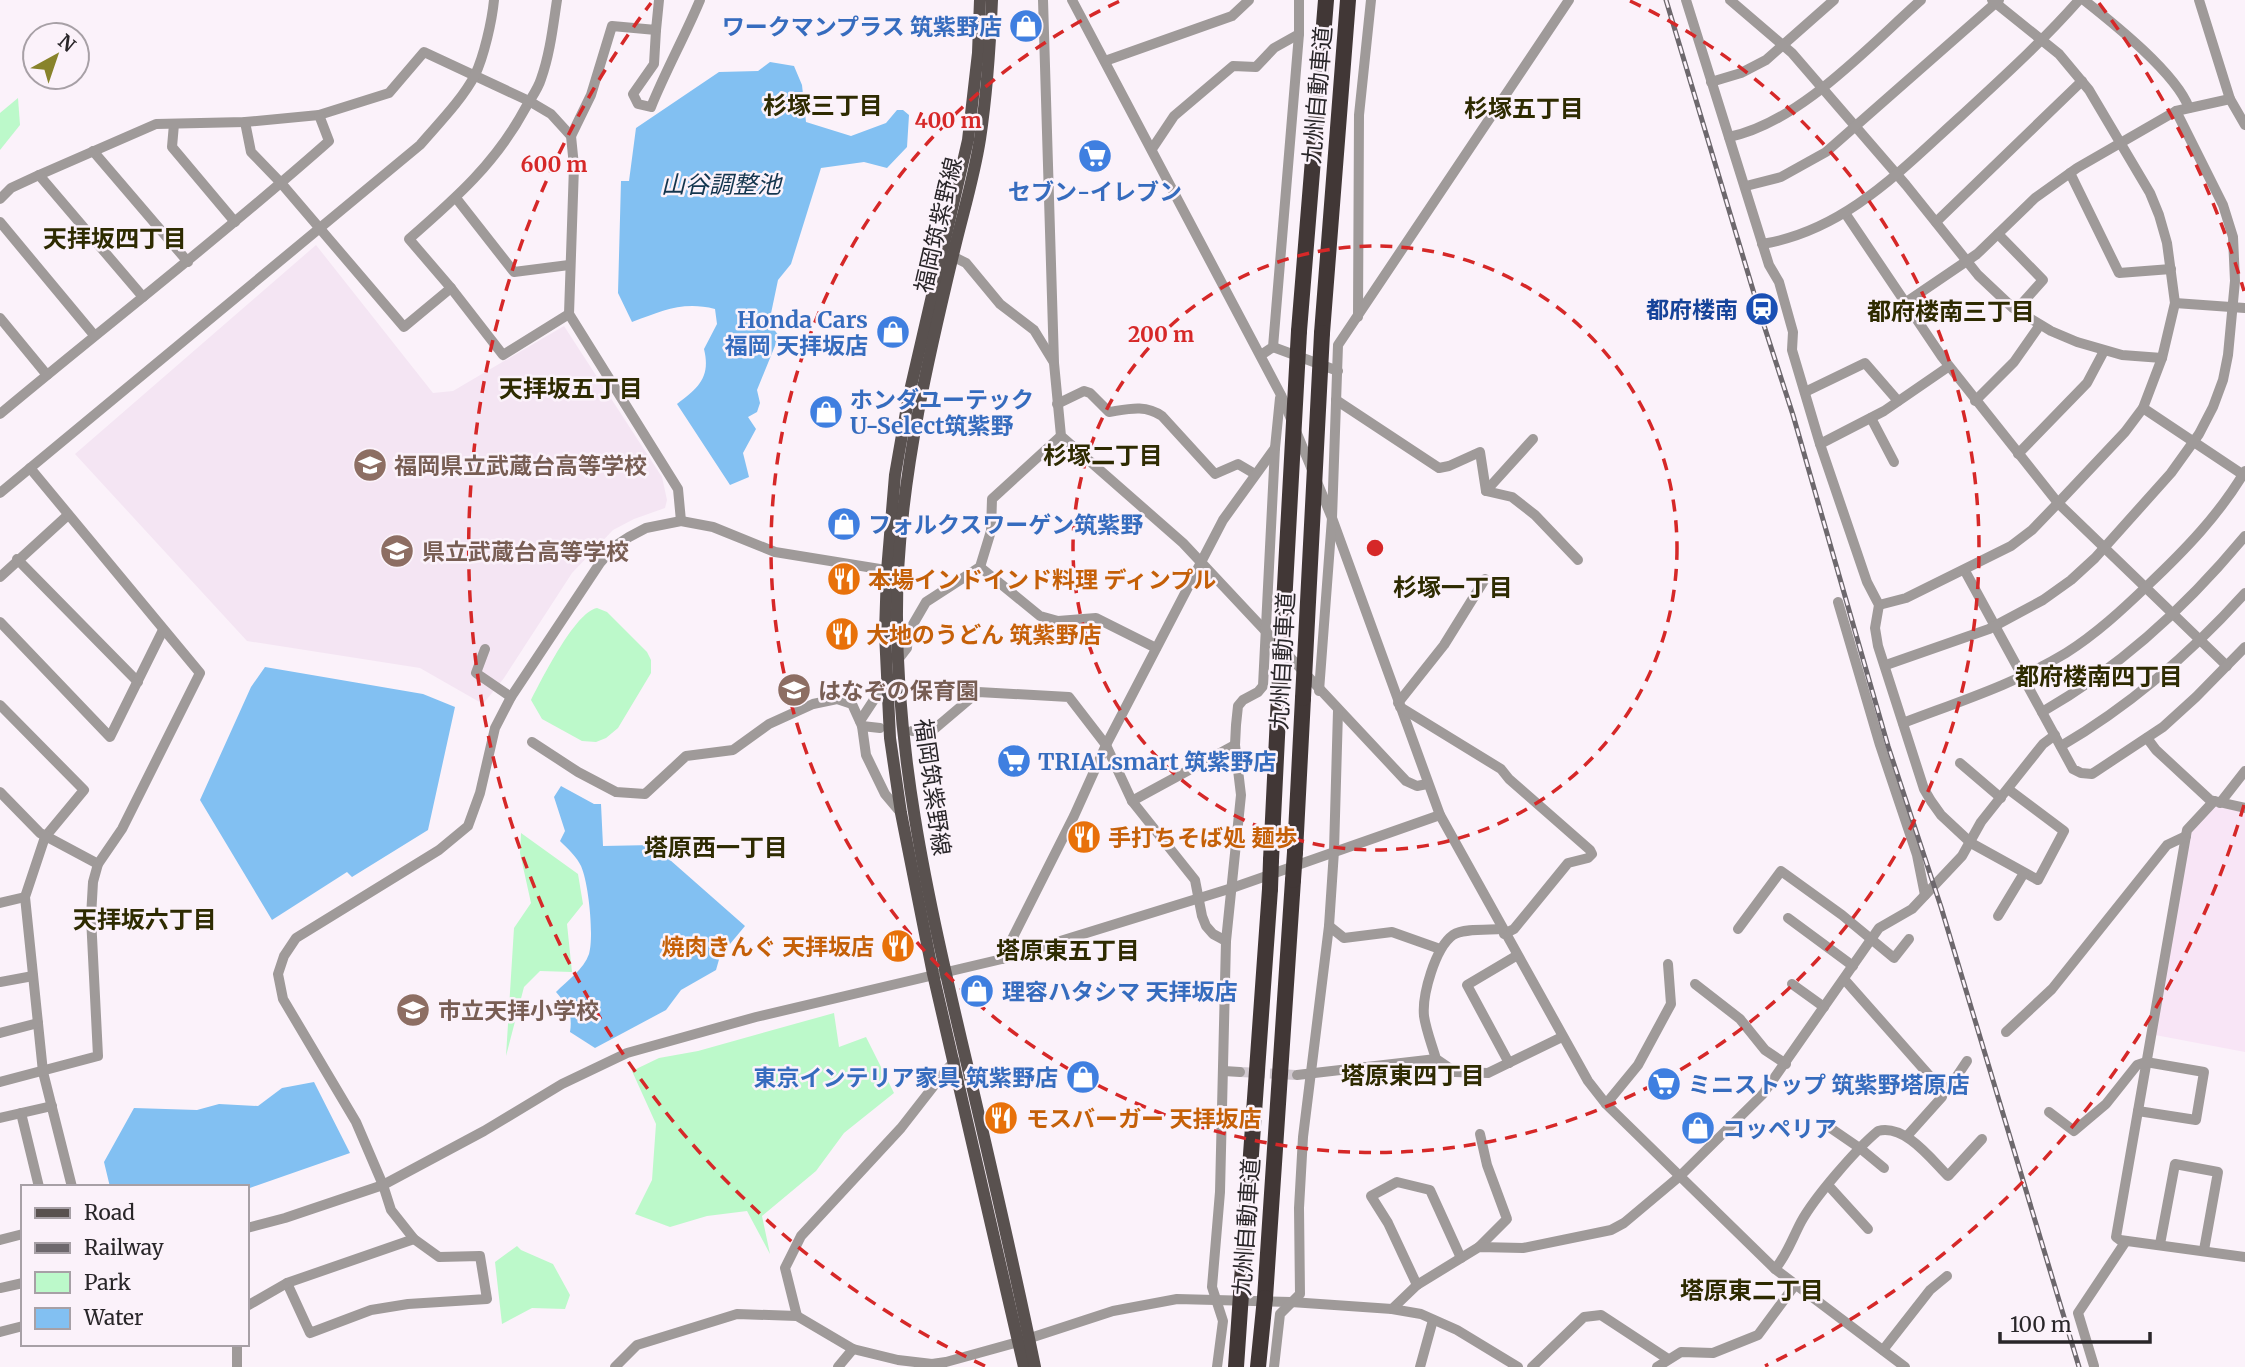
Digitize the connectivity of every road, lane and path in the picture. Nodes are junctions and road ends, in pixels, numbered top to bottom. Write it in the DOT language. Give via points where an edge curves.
graph roads {
  1 [pos="494,0"];
  2 [pos="557,0"];
  3 [pos="659,0"];
  4 [pos="700,0"];
  5 [pos="980,0"];
  6 [pos="992,0"];
  7 [pos="1043,0"];
  8 [pos="1072,0"];
  9 [pos="1249,0"];
  10 [pos="1299,0"];
  11 [pos="1326,0"];
  12 [pos="1348,0"];
  13 [pos="1371,0"];
  14 [pos="1569,0"];
  15 [pos="1686,0"];
  16 [pos="1730,0"];
  17 [pos="1834,0"];
  18 [pos="1921,0"];
  19 [pos="2082,0"];
  20 [pos="2199,0"];
  21 [pos="1996,1"];
  22 [pos="1821,4"];
  23 [pos="656,30"];
  24 [pos="1299,34"];
  25 [pos="2043,41"];
  26 [pos="1785,45"];
  27 [pos="1105,61"];
  28 [pos="475,75"];
  29 [pos="2082,80"];
  30 [pos="1711,82"];
  31 [pos="1822,87"];
  32 [pos="529,101"];
  33 [pos="2237,104"];
  34 [pos="2189,108"];
  35 [pos="2176,111"];
  36 [pos="319,115"];
  37 [pos="245,121"];
  38 [pos="174,124"];
  39 [pos="2245,125"];
  40 [pos="1856,127"];
  41 [pos="571,135"];
  42 [pos="1730,137"];
  43 [pos="2120,142"];
  44 [pos="1152,149"];
  45 [pos="93,151"];
  46 [pos="2070,173"];
  47 [pos="1897,174"];
  48 [pos="39,175"];
  49 [pos="281,183"];
  50 [pos="1746,186"];
  51 [pos="456,198"];
  52 [pos="0,199"];
  53 [pos="1845,213"];
  54 [pos="0,222"];
  55 [pos="235,222"];
  56 [pos="1936,222"];
  57 [pos="319,228"];
  58 [pos="1998,234"];
  59 [pos="1762,244"];
  60 [pos="952,257"];
  61 [pos="1967,261"];
  62 [pos="188,262"];
  63 [pos="569,265"];
  64 [pos="2171,269"];
  65 [pos="451,288"];
  66 [pos="143,297"];
  67 [pos="1905,303"];
  68 [pos="2175,303"];
  69 [pos="2232,307"];
  70 [pos="2245,308"];
  71 [pos="2016,310"];
  72 [pos="569,314"];
  73 [pos="1358,317"];
  74 [pos="0,318"];
  75 [pos="2040,325"];
  76 [pos="94,335"];
  77 [pos="1273,347"];
  78 [pos="2104,351"];
  79 [pos="1261,355"];
  80 [pos="2162,358"];
  81 [pos="1054,363"];
  82 [pos="1948,366"];
  83 [pos="1338,371"];
  84 [pos="47,374"];
  85 [pos="1805,392"];
  86 [pos="1281,395"];
  87 [pos="1336,400"];
  88 [pos="1898,401"];
  89 [pos="1975,401"];
  90 [pos="1057,404"];
  91 [pos="2143,408"];
  92 [pos="0,414"];
  93 [pos="1871,418"];
  94 [pos="1061,436"];
  95 [pos="1533,439"];
  96 [pos="2193,443"];
  97 [pos="1820,444"];
  98 [pos="1275,449"];
  99 [pos="2018,454"];
  100 [pos="1894,462"];
  101 [pos="30,468"];
  102 [pos="1255,474"];
  103 [pos="2244,474"];
  104 [pos="1486,491"];
  105 [pos="0,493"];
  106 [pos="2058,503"];
  107 [pos="68,515"];
  108 [pos="1332,518"];
  109 [pos="681,521"];
  110 [pos="2245,536"];
  111 [pos="2103,548"];
  112 [pos="17,559"];
  113 [pos="1578,560"];
  114 [pos="1201,563"];
  115 [pos="980,567"];
  116 [pos="1965,570"];
  117 [pos="892,571"];
  118 [pos="0,577"];
  119 [pos="1485,579"];
  120 [pos="2146,588"];
  121 [pos="2245,593"];
  122 [pos="1838,602"];
  123 [pos="1879,606"];
  124 [pos="2172,614"];
  125 [pos="0,622"];
  126 [pos="1995,627"];
  127 [pos="163,631"];
  128 [pos="1264,631"];
  129 [pos="2200,639"];
  130 [pos="2245,647"];
  131 [pos="1156,648"];
  132 [pos="485,649"];
  133 [pos="897,661"];
  134 [pos="1886,665"];
  135 [pos="2227,666"];
  136 [pos="2022,676"];
  137 [pos="887,680"];
  138 [pos="138,682"];
  139 [pos="1320,691"];
  140 [pos="511,696"];
  141 [pos="0,705"];
  142 [pos="1399,705"];
  143 [pos="1338,711"];
  144 [pos="2042,712"];
  145 [pos="1903,723"];
  146 [pos="861,724"];
  147 [pos="880,727"];
  148 [pos="912,731"];
  149 [pos="2055,735"];
  150 [pos="2147,738"];
  151 [pos="532,742"];
  152 [pos="1106,745"];
  153 [pos="1235,745"];
  154 [pos="2061,746"];
  155 [pos="1960,763"];
  156 [pos="2245,771"];
  157 [pos="1427,784"];
  158 [pos="0,792"];
  159 [pos="2005,793"];
  160 [pos="1132,801"];
  161 [pos="2217,802"];
  162 [pos="2245,808"];
  163 [pos="901,813"];
  164 [pos="1440,815"];
  165 [pos="2186,836"];
  166 [pos="46,837"];
  167 [pos="1971,843"];
  168 [pos="1334,851"];
  169 [pos="98,864"];
  170 [pos="2024,873"];
  171 [pos="1232,888"];
  172 [pos="1925,895"];
  173 [pos="25,897"];
  174 [pos="1199,898"];
  175 [pos="0,903"];
  176 [pos="1998,916"];
  177 [pos="1788,918"];
  178 [pos="1329,926"];
  179 [pos="1738,929"];
  180 [pos="1503,931"];
  181 [pos="1909,939"];
  182 [pos="1871,940"];
  183 [pos="1226,941"];
  184 [pos="1440,948"];
  185 [pos="1516,956"];
  186 [pos="1002,959"];
  187 [pos="1668,964"];
  188 [pos="1853,966"];
  189 [pos="939,973"];
  190 [pos="33,976"];
  191 [pos="1844,979"];
  192 [pos="0,982"];
  193 [pos="1695,984"];
  194 [pos="1792,984"];
  195 [pos="1824,1007"];
  196 [pos="38,1023"];
  197 [pos="2006,1032"];
  198 [pos="0,1033"];
  199 [pos="1562,1037"];
  200 [pos="1436,1059"];
  201 [pos="955,1061"];
  202 [pos="1967,1061"];
  203 [pos="2146,1062"];
  204 [pos="1509,1063"];
  205 [pos="1786,1064"];
  206 [pos="1224,1071"];
  207 [pos="43,1072"];
  208 [pos="1240,1072"];
  209 [pos="1312,1074"];
  210 [pos="1297,1075"];
  211 [pos="0,1082"];
  212 [pos="1943,1091"];
  213 [pos="1606,1104"];
  214 [pos="52,1106"];
  215 [pos="2138,1111"];
  216 [pos="2049,1112"];
  217 [pos="21,1113"];
  218 [pos="0,1118"];
  219 [pos="1829,1127"];
  220 [pos="1480,1134"];
  221 [pos="1907,1136"];
  222 [pos="1982,1139"];
  223 [pos="1861,1149"];
  224 [pos="1884,1168"];
  225 [pos="1680,1176"];
  226 [pos="39,1185"];
  227 [pos="72,1185"];
  228 [pos="383,1185"];
  229 [pos="1828,1185"];
  230 [pos="248,1228"];
  231 [pos="1868,1229"];
  232 [pos="21,1235"];
  233 [pos="414,1239"];
  234 [pos="0,1240"];
  235 [pos="2126,1241"];
  236 [pos="2160,1244"];
  237 [pos="1479,1247"];
  238 [pos="2204,1250"];
  239 [pos="2245,1257"];
  240 [pos="1461,1258"];
  241 [pos="1775,1269"];
  242 [pos="1948,1276"];
  243 [pos="21,1283"];
  244 [pos="288,1283"];
  245 [pos="1417,1285"];
  246 [pos="1795,1285"];
  247 [pos="0,1288"];
  248 [pos="1216,1300"];
  249 [pos="1291,1302"];
  250 [pos="248,1305"];
  251 [pos="1392,1309"];
  252 [pos="797,1315"];
  253 [pos="1433,1320"];
  254 [pos="21,1327"];
  255 [pos="0,1332"];
  256 [pos="1024,1340"];
  257 [pos="237,1346"];
  258 [pos="853,1349"];
  259 [pos="1883,1350"];
  260 [pos="1668,1359"];
  261 [pos="949,1364"];
  262 [pos="2094,1366"];
  263 [pos="237,1367"];
  264 [pos="615,1367"];
  265 [pos="838,1367"];
  266 [pos="1024,1367"];
  267 [pos="1035,1367"];
  268 [pos="1217,1367"];
  269 [pos="1236,1367"];
  270 [pos="1258,1367"];
  271 [pos="1274,1367"];
  272 [pos="1420,1367"];
  273 [pos="1518,1367"];
  274 [pos="1532,1367"];
  275 [pos="1657,1367"];
  276 [pos="1905,1367"];
  1 -- 28 [label="street"];
  2 -- 32 [label="street" via="541,82"];
  3 -- 23 [label="street"];
  4 -- 23 [label="street" via="652,107 638,104 633,94 654,64"];
  5 -- 117 [label="main road, 福岡筑紫野線" via="968,140 895,475"];
  6 -- 60 [label="main road, 福岡筑紫野線" via="980,142"];
  7 -- 81 [label="street"];
  8 -- 27 [label="street"];
  9 -- 27 [label="street" via="1231,16"];
  10 -- 24 [label="street"];
  11 -- 269 [label="highway, 九州自動車道, bridge" via="1299,331 1270,889"];
  12 -- 270 [label="highway, 九州自動車道, bridge" via="1322,333 1295,852"];
  13 -- 73 [label="street" via="1359,115"];
  14 -- 73 [label="street"];
  15 -- 30 [label="street"];
  16 -- 26 [label="street"];
  17 -- 22 [label="street"];
  18 -- 31 [label="street"];
  19 -- 25 [label="street"];
  19 -- 34 [label="street" via="2136,43 2167,75"];
  20 -- 33 [label="street"];
  21 -- 25 [label="street"];
  21 -- 40 [label="street"];
  22 -- 26 [label="street"];
  23 -- 41 [label="street" via="612,26 591,95"];
  24 -- 44 [label="street" via="1274,48 1256,67 1233,66 1174,116"];
  24 -- 77 [label="street"];
  25 -- 29 [label="street"];
  25 -- 47 [label="street"];
  26 -- 30 [label="street" via="1758,65"];
  26 -- 31 [label="street"];
  27 -- 44 [label="street"];
  28 -- 32 [label="street"];
  28 -- 36 [label="street" via="424,52 389,93"];
  28 -- 57 [label="street" via="420,145"];
  29 -- 43 [label="street"];
  29 -- 56 [label="street"];
  30 -- 42 [label="street"];
  31 -- 40 [label="street"];
  31 -- 42 [label="street" via="1780,118"];
  32 -- 41 [label="street" via="551,114"];
  32 -- 51 [label="street" via="502,147"];
  33 -- 34 [label="street"];
  33 -- 39 [label="street"];
  34 -- 35 [label="street"];
  35 -- 43 [label="street"];
  35 -- 69 [label="street" via="2229,218 2235,266"];
  36 -- 37 [label="street"];
  36 -- 49 [label="street" via="329,141"];
  37 -- 38 [label="street"];
  37 -- 49 [label="street" via="251,152"];
  38 -- 45 [label="street" via="156,124"];
  38 -- 55 [label="street" via="172,147"];
  40 -- 47 [label="street"];
  40 -- 50 [label="street" via="1812,161 1781,177"];
  41 -- 63 [label="street"];
  42 -- 50 [label="street"];
  43 -- 46 [label="street"];
  43 -- 64 [label="street" via="2159,215"];
  44 -- 79 [label="street"];
  45 -- 48 [label="street"];
  45 -- 62 [label="street"];
  46 -- 58 [label="street" via="2035,198"];
  46 -- 64 [label="street" via="2119,273"];
  47 -- 53 [label="street"];
  47 -- 56 [label="street"];
  48 -- 52 [label="street" via="11,188"];
  48 -- 66 [label="street"];
  49 -- 55 [label="street"];
  49 -- 57 [label="street"];
  50 -- 59 [label="street"];
  51 -- 63 [label="street" via="514,272"];
  51 -- 65 [label="street" via="409,239"];
  53 -- 59 [label="street" via="1815,229"];
  53 -- 67 [label="street"];
  54 -- 76 [label="street"];
  55 -- 62 [label="street"];
  56 -- 61 [label="street"];
  57 -- 65 [label="street" via="404,327"];
  57 -- 101 [label="street"];
  58 -- 61 [label="street"];
  58 -- 71 [label="street" via="2043,280"];
  59 -- 85 [label="street" via="1779,282"];
  60 -- 81 [label="street" via="966,263 1000,304 1034,331"];
  60 -- 117 [label="main road, 福岡筑紫野線" via="912,438"];
  61 -- 67 [label="street"];
  61 -- 71 [label="street"];
  62 -- 66 [label="street"];
  63 -- 72 [label="street"];
  64 -- 68 [label="street"];
  65 -- 72 [label="street" via="503,355"];
  66 -- 76 [label="street"];
  67 -- 82 [label="street"];
  68 -- 69 [label="street"];
  68 -- 80 [label="street"];
  69 -- 70 [label="street"];
  69 -- 96 [label="street" via="2223,380"];
  71 -- 75 [label="street"];
  72 -- 109 [label="street" via="678,489"];
  73 -- 83 [label="street" via="1338,345"];
  74 -- 84 [label="street"];
  75 -- 78 [label="street"];
  75 -- 89 [label="street" via="2014,362"];
  76 -- 84 [label="street"];
  77 -- 79 [label="street"];
  77 -- 83 [label="street"];
  78 -- 80 [label="street"];
  78 -- 99 [label="street" via="2087,383"];
  79 -- 86 [label="street"];
  80 -- 91 [label="street"];
  81 -- 90 [label="street"];
  82 -- 88 [label="street"];
  82 -- 89 [label="street"];
  83 -- 87 [label="street"];
  84 -- 92 [label="street"];
  85 -- 88 [label="street" via="1865,363"];
  85 -- 97 [label="street"];
  86 -- 98 [label="street"];
  86 -- 108 [label="street"];
  87 -- 104 [label="street" via="1439,468 1480,452"];
  87 -- 108 [label="street"];
  88 -- 93 [label="street"];
  89 -- 99 [label="street"];
  90 -- 94 [label="street"];
  90 -- 102 [label="street" via="1084,391 1109,412 1140,407 1153,410 1216,474 1238,464"];
  91 -- 96 [label="street"];
  91 -- 106 [label="street"];
  93 -- 97 [label="street"];
  93 -- 100 [label="street"];
  94 -- 114 [label="street" via="1164,524"];
  94 -- 115 [label="street" via="992,499 991,531"];
  95 -- 104 [label="street"];
  96 -- 103 [label="street"];
  96 -- 111 [label="street"];
  97 -- 123 [label="street"];
  98 -- 102 [label="street"];
  98 -- 128 [label="street"];
  99 -- 106 [label="street"];
  101 -- 105 [label="street"];
  101 -- 107 [label="street"];
  102 -- 114 [label="street"];
  103 -- 120 [label="street" via="2192,542"];
  104 -- 113 [label="street" via="1512,497"];
  106 -- 111 [label="street"];
  106 -- 116 [label="street" via="2011,546"];
  107 -- 112 [label="street"];
  107 -- 127 [label="street"];
  108 -- 139 [label="street"];
  108 -- 142 [label="street"];
  109 -- 117 [label="street" via="713,527 775,552"];
  109 -- 140 [label="street" via="646,528 615,546"];
  110 -- 124 [label="street"];
  111 -- 120 [label="street"];
  111 -- 126 [label="street" via="2071,580"];
  112 -- 118 [label="street"];
  112 -- 138 [label="street"];
  114 -- 128 [label="street"];
  114 -- 131 [label="street"];
  115 -- 131 [label="street" via="1041,616 1058,621 1096,618"];
  115 -- 133 [label="street" via="926,602"];
  116 -- 123 [label="street"];
  116 -- 126 [label="street"];
  117 -- 133 [label="main road, 福岡筑紫野線"];
  117 -- 137 [label="main road, 福岡筑紫野線"];
  119 -- 142 [label="street"];
  120 -- 124 [label="street"];
  120 -- 136 [label="street" via="2066,653"];
  121 -- 129 [label="street"];
  122 -- 172 [label="street" via="1917,855"];
  123 -- 134 [label="street" via="1875,628"];
  124 -- 129 [label="street"];
  124 -- 144 [label="street" via="2098,678"];
  125 -- 138 [label="street" via="110,737"];
  126 -- 134 [label="street"];
  126 -- 136 [label="street"];
  127 -- 138 [label="street"];
  127 -- 169 [label="street" via="200,673 122,829"];
  128 -- 139 [label="street"];
  128 -- 153 [label="street" via="1262,686 1238,706"];
  129 -- 135 [label="street"];
  129 -- 154 [label="street" via="2133,699"];
  130 -- 135 [label="street"];
  131 -- 152 [label="street"];
  132 -- 140 [label="street" via="476,673"];
  133 -- 189 [label="main road, 福岡筑紫野線" via="902,739"];
  134 -- 145 [label="street"];
  135 -- 150 [label="street"];
  136 -- 144 [label="street"];
  136 -- 145 [label="street"];
  137 -- 146 [label="street"];
  137 -- 163 [label="main road, 福岡筑紫野線"];
  139 -- 143 [label="street"];
  140 -- 228 [label="street" via="495,728 481,793 468,826 439,850 296,938 278,974 283,999 356,1122"];
  141 -- 166 [label="street" via="84,790"];
  142 -- 157 [label="street"];
  142 -- 180 [label="street" via="1501,769 1592,854 1568,863 1514,929"];
  143 -- 157 [label="street" via="1406,781"];
  143 -- 168 [label="street"];
  144 -- 149 [label="street"];
  145 -- 167 [label="street" via="1924,789 1941,815"];
  146 -- 147 [label="street"];
  146 -- 151 [label="street" via="848,702 813,704 769,724 733,750 686,756 645,794 616,792"];
  146 -- 163 [label="street" via="866,755 885,794"];
  148 -- 152 [label="street" via="932,731 978,692 1069,697"];
  149 -- 154 [label="street"];
  149 -- 159 [label="street"];
  150 -- 154 [label="street" via="2092,774 2073,769"];
  150 -- 161 [label="street"];
  152 -- 160 [label="street"];
  152 -- 186 [label="street"];
  153 -- 160 [label="street"];
  153 -- 171 [label="street" via="1241,795"];
  155 -- 159 [label="street"];
  156 -- 161 [label="street"];
  157 -- 164 [label="street"];
  158 -- 166 [label="street"];
  159 -- 167 [label="street" via="1981,822"];
  159 -- 170 [label="street" via="2064,831 2038,880"];
  160 -- 174 [label="street" via="1195,880"];
  161 -- 162 [label="street"];
  161 -- 165 [label="street"];
  163 -- 189 [label="main road, 福岡筑紫野線"];
  164 -- 168 [label="street"];
  164 -- 180 [label="street"];
  165 -- 197 [label="street" via="2167,845 2052,989"];
  165 -- 203 [label="street"];
  166 -- 169 [label="street"];
  166 -- 173 [label="street"];
  167 -- 170 [label="street"];
  167 -- 172 [label="street"];
  168 -- 171 [label="street"];
  168 -- 178 [label="street"];
  169 -- 207 [label="street" via="90,899 98,1056"];
  170 -- 176 [label="street"];
  171 -- 174 [label="street"];
  171 -- 183 [label="street"];
  172 -- 182 [label="street" via="1912,909 1879,928"];
  173 -- 175 [label="street"];
  173 -- 190 [label="street"];
  174 -- 183 [label="street" via="1206,926"];
  174 -- 186 [label="street"];
  177 -- 188 [label="street"];
  178 -- 184 [label="street" via="1344,938 1392,932"];
  178 -- 209 [label="street"];
  179 -- 182 [label="street" via="1781,871"];
  180 -- 184 [label="street" via="1460,932"];
  180 -- 185 [label="street"];
  181 -- 182 [label="street" via="1894,958"];
  182 -- 188 [label="street"];
  183 -- 206 [label="street"];
  184 -- 200 [label="street" via="1429,979 1424,1016"];
  185 -- 199 [label="street"];
  185 -- 204 [label="street" via="1467,985"];
  186 -- 189 [label="street"];
  187 -- 213 [label="street" via="1671,1004 1637,1065"];
  188 -- 191 [label="street"];
  189 -- 201 [label="main road, 福岡筑紫野線"];
  189 -- 228 [label="street" via="627,1053 590,1069"];
  189 -- 256 [label="main road, 福岡筑紫野線"];
  190 -- 192 [label="street"];
  190 -- 196 [label="street"];
  191 -- 195 [label="street"];
  191 -- 212 [label="street"];
  193 -- 205 [label="street"];
  194 -- 195 [label="street"];
  195 -- 205 [label="street"];
  196 -- 198 [label="street"];
  196 -- 207 [label="street"];
  199 -- 204 [label="street"];
  199 -- 213 [label="street"];
  200 -- 204 [label="street" via="1455,1072 1488,1073"];
  200 -- 209 [label="street"];
  201 -- 252 [label="street" via="901,1128 801,1236 785,1268"];
  201 -- 256 [label="main road, 福岡筑紫野線"];
  202 -- 212 [label="street"];
  203 -- 215 [label="street"];
  203 -- 215 [label="street" via="2204,1072 2196,1120"];
  203 -- 216 [label="street" via="2137,1065 2106,1104 2076,1131"];
  205 -- 225 [label="street" via="1763,1094"];
  206 -- 208 [label="street"];
  206 -- 248 [label="street" via="1212,1287"];
  207 -- 211 [label="street"];
  207 -- 214 [label="street"];
  209 -- 210 [label="street"];
  209 -- 249 [label="street" via="1299,1208 1300,1294"];
  212 -- 221 [label="street"];
  213 -- 225 [label="street"];
  214 -- 217 [label="street"];
  214 -- 227 [label="street"];
  215 -- 235 [label="street" via="2116,1237"];
  217 -- 218 [label="street"];
  217 -- 226 [label="street"];
  219 -- 223 [label="street"];
  220 -- 237 [label="street" via="1507,1219"];
  221 -- 222 [label="street" via="1948,1175"];
  221 -- 223 [label="street" via="1882,1129"];
  223 -- 224 [label="street"];
  223 -- 229 [label="street"];
  225 -- 237 [label="street" via="1624,1223 1602,1233 1523,1248"];
  225 -- 241 [label="street"];
  228 -- 230 [label="street"];
  228 -- 233 [label="street" via="391,1210"];
  229 -- 231 [label="street"];
  229 -- 241 [label="street"];
  232 -- 234 [label="street"];
  233 -- 244 [label="street"];
  233 -- 244 [label="street" via="439,1257 480,1256 487,1299 372,1310 310,1333"];
  235 -- 236 [label="street"];
  235 -- 262 [label="street" via="2078,1313"];
  236 -- 238 [label="street"];
  236 -- 238 [label="street" via="2175,1164 2217,1171"];
  237 -- 240 [label="street"];
  238 -- 239 [label="street"];
  240 -- 245 [label="street"];
  240 -- 245 [label="street" via="1430,1190 1397,1182 1371,1196"];
  241 -- 246 [label="street"];
  242 -- 259 [label="street" via="1930,1290"];
  243 -- 247 [label="street"];
  244 -- 250 [label="street"];
  245 -- 251 [label="street"];
  246 -- 259 [label="street"];
  246 -- 260 [label="street" via="1758,1335 1713,1353 1681,1352"];
  248 -- 249 [label="street"];
  248 -- 256 [label="street" via="1154,1302"];
  248 -- 268 [label="street" via="1223,1321"];
  249 -- 251 [label="street"];
  249 -- 271 [label="street" via="1280,1314"];
  251 -- 253 [label="street"];
  252 -- 258 [label="street"];
  252 -- 264 [label="street" via="737,1314 637,1345"];
  253 -- 272 [label="street"];
  253 -- 273 [label="street"];
  254 -- 255 [label="street"];
  256 -- 261 [label="street"];
  256 -- 266 [label="main road, 福岡筑紫野線"];
  256 -- 267 [label="main road, 福岡筑紫野線"];
  257 -- 263 [label="street"];
  258 -- 261 [label="street" via="918,1363"];
  258 -- 265 [label="street"];
  259 -- 276 [label="street"];
  260 -- 274 [label="street" via="1601,1315 1584,1317"];
  260 -- 275 [label="street"];
}
